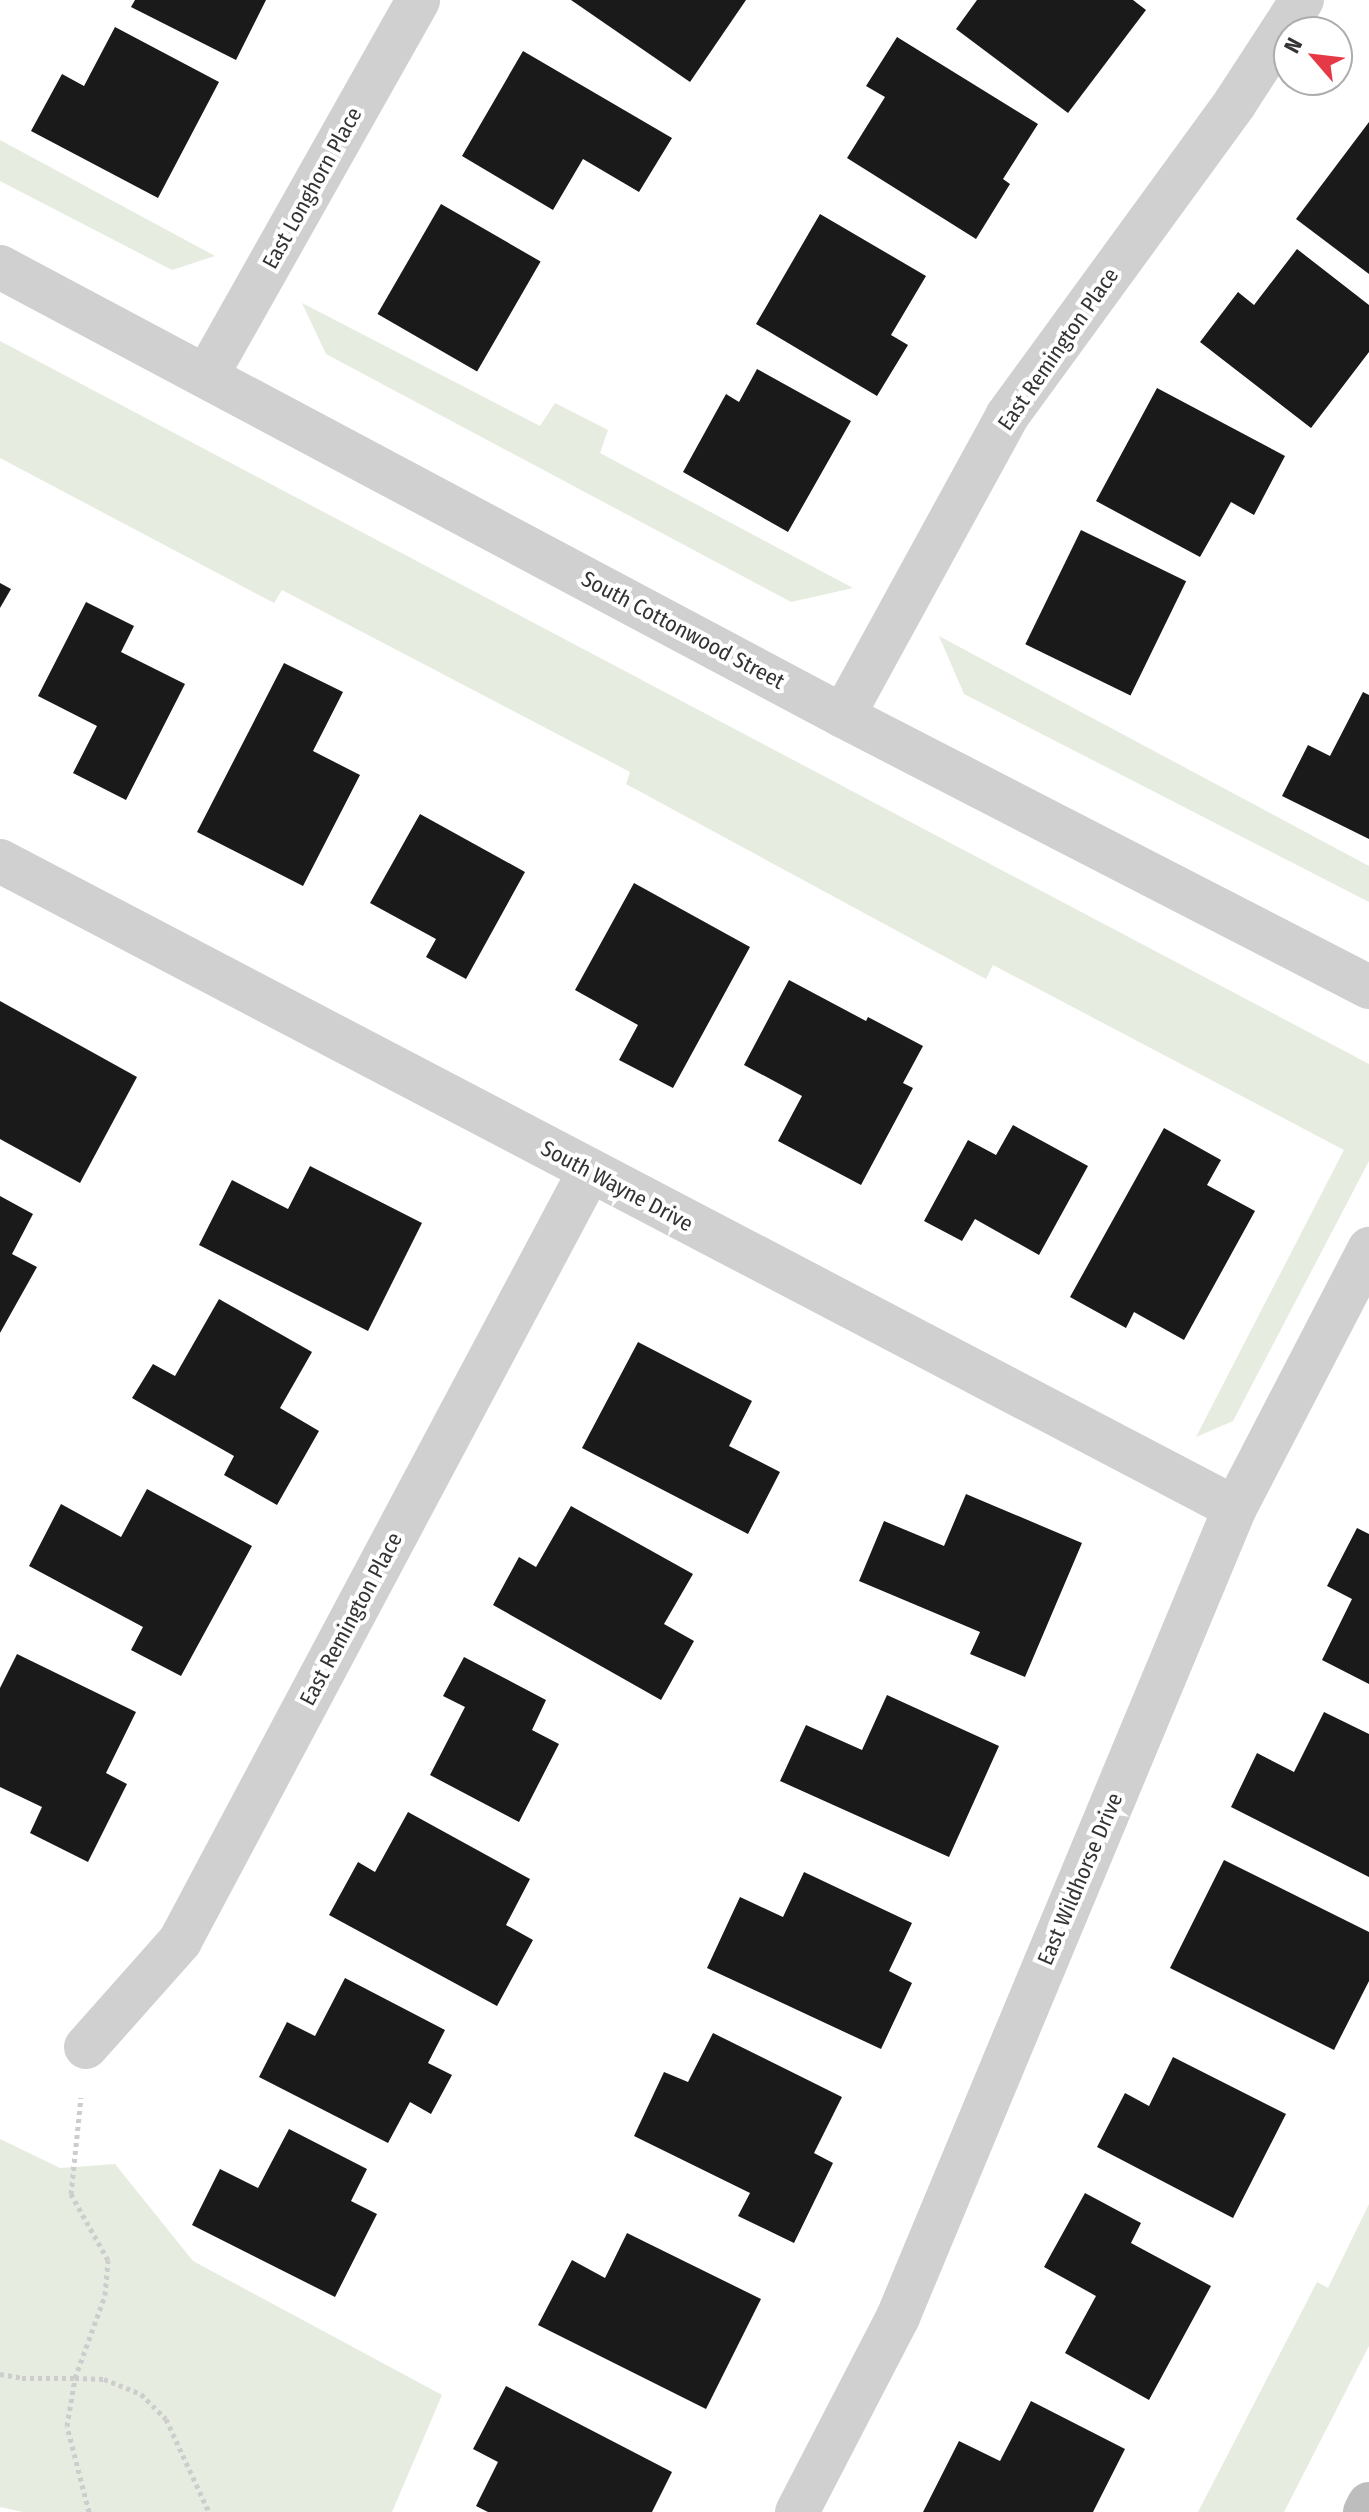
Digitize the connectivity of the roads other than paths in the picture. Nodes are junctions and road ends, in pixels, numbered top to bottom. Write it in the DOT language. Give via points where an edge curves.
graph roads {
  1 [pos="418,0"];
  2 [pos="1302,0"];
  3 [pos="0,267"];
  4 [pos="207,375"];
  5 [pos="843,716"];
  6 [pos="0,861"];
  7 [pos="1369,987"];
  8 [pos="589,1172"];
  9 [pos="1369,1249"];
  10 [pos="1235,1508"];
  11 [pos="86,2047"];
  12 [pos="1369,2504"];
  13 [pos="797,2512"];
  14 [pos="1365,2512"];
  1 -- 4 [label="street, East Longhorn Place"];
  2 -- 5 [label="street, East Remington Place" via="1235,103 1007,416"];
  3 -- 4 [label="street, South Cottonwood Street"];
  4 -- 5 [label="street, South Cottonwood Street"];
  5 -- 7 [label="street, South Cottonwood Street"];
  6 -- 8 [label="street, South Wayne Drive"];
  8 -- 10 [label="street, South Wayne Drive"];
  8 -- 11 [label="street, East Remington Place" via="180,1941"];
  9 -- 10 [label="street, East Wildhorse Drive"];
  10 -- 13 [label="street, East Wildhorse Drive" via="898,2317"];
  12 -- 14 [label="street"];
}
